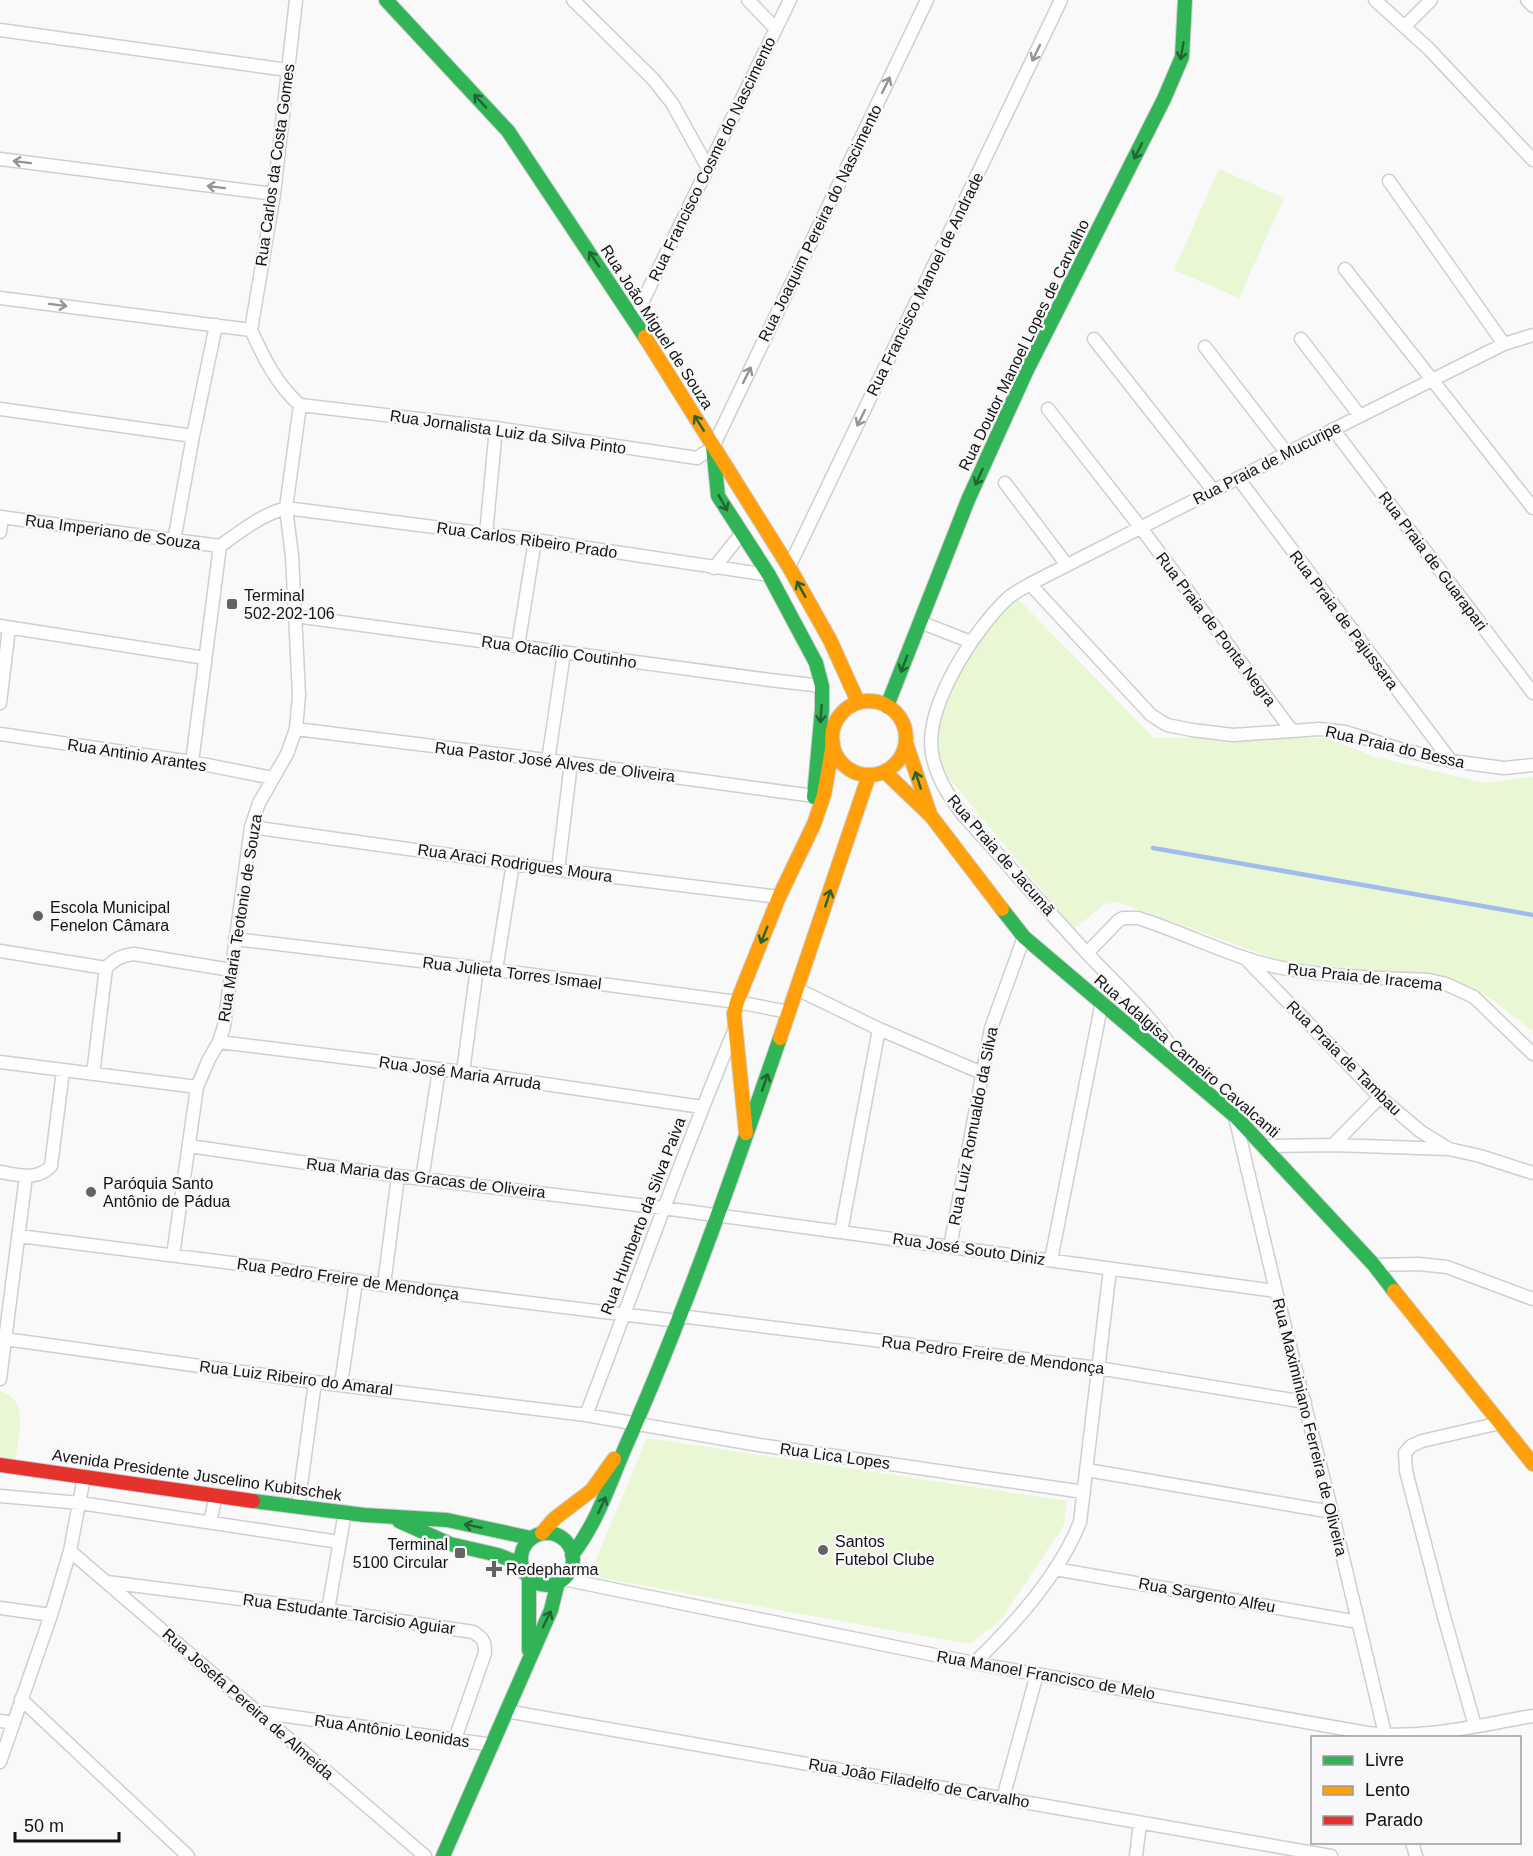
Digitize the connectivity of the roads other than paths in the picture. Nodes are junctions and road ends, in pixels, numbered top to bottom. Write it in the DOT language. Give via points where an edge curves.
graph roads {
  1 [pos="296,0"];
  2 [pos="386,0"];
  3 [pos="573,0"];
  4 [pos="748,0"];
  5 [pos="790,0"];
  6 [pos="927,0"];
  7 [pos="1061,0"];
  8 [pos="1185,0"];
  9 [pos="1375,0"];
  10 [pos="1431,0"];
  11 [pos="1527,0"];
  12 [pos="1533,6"];
  13 [pos="1405,26"];
  14 [pos="775,28"];
  15 [pos="0,30"];
  16 [pos="287,70"];
  17 [pos="0,159"];
  18 [pos="1533,160"];
  19 [pos="708,168"];
  20 [pos="1389,181"];
  21 [pos="274,194"];
  22 [pos="1345,269"];
  23 [pos="0,298"];
  24 [pos="634,319"];
  25 [pos="216,325"];
  26 [pos="251,330"];
  27 [pos="1533,335"];
  28 [pos="1094,339"];
  29 [pos="1301,339"];
  30 [pos="1504,344"];
  31 [pos="1204,348"];
  32 [pos="1434,380"];
  33 [pos="300,405"];
  34 [pos="0,409"];
  35 [pos="1048,409"];
  36 [pos="1360,416"];
  37 [pos="496,428"];
  38 [pos="1333,429"];
  39 [pos="193,436"];
  40 [pos="713,447"];
  41 [pos="1286,452"];
  42 [pos="1238,478"];
  43 [pos="1005,483"];
  44 [pos="1214,490"];
  45 [pos="1533,507"];
  46 [pos="286,508"];
  47 [pos="1,517"];
  48 [pos="1141,528"];
  49 [pos="0,531"];
  50 [pos="486,534"];
  51 [pos="741,534"];
  52 [pos="536,540"];
  53 [pos="174,541"];
  54 [pos="220,546"];
  55 [pos="1067,566"];
  56 [pos="789,567"];
  57 [pos="714,568"];
  58 [pos="769,575"];
  59 [pos="1030,584"];
  60 [pos="295,616"];
  61 [pos="920,622"];
  62 [pos="4,627"];
  63 [pos="971,642"];
  64 [pos="518,646"];
  65 [pos="564,653"];
  66 [pos="205,658"];
  67 [pos="822,686"];
  68 [pos="1533,693"];
  69 [pos="858,702"];
  70 [pos="0,703"];
  71 [pos="887,706"];
  72 [pos="296,729"];
  73 [pos="1292,731"];
  74 [pos="0,734"];
  75 [pos="906,743"];
  76 [pos="833,744"];
  77 [pos="548,760"];
  78 [pos="1451,761"];
  79 [pos="192,762"];
  80 [pos="571,763"];
  81 [pos="1533,765"];
  82 [pos="885,772"];
  83 [pos="868,775"];
  84 [pos="273,778"];
  85 [pos="814,796"];
  86 [pos="930,816"];
  87 [pos="814,824"];
  88 [pos="251,827"];
  89 [pos="513,863"];
  90 [pos="558,870"];
  91 [pos="779,897"];
  92 [pos="1024,937"];
  93 [pos="235,939"];
  94 [pos="0,951"];
  95 [pos="1087,953"];
  96 [pos="1245,957"];
  97 [pos="106,968"];
  98 [pos="477,968"];
  99 [pos="231,970"];
  100 [pos="496,970"];
  101 [pos="797,989"];
  102 [pos="737,1002"];
  103 [pos="1102,1002"];
  104 [pos="789,1012"];
  105 [pos="879,1029"];
  106 [pos="734,1031"];
  107 [pos="219,1042"];
  108 [pos="1533,1054"];
  109 [pos="0,1062"];
  110 [pos="439,1070"];
  111 [pos="63,1071"];
  112 [pos="463,1072"];
  113 [pos="93,1074"];
  114 [pos="982,1074"];
  115 [pos="1191,1078"];
  116 [pos="197,1087"];
  117 [pos="1380,1097"];
  118 [pos="702,1107"];
  119 [pos="1236,1117"];
  120 [pos="747,1138"];
  121 [pos="1333,1145"];
  122 [pos="189,1146"];
  123 [pos="1265,1146"];
  124 [pos="1449,1149"];
  125 [pos="1531,1169"];
  126 [pos="0,1172"];
  127 [pos="26,1176"];
  128 [pos="398,1176"];
  129 [pos="422,1179"];
  130 [pos="663,1208"];
  131 [pos="719,1216"];
  132 [pos="841,1232"];
  133 [pos="19,1236"];
  134 [pos="950,1247"];
  135 [pos="173,1255"];
  136 [pos="1051,1260"];
  137 [pos="1374,1265"];
  138 [pos="1110,1269"];
  139 [pos="0,1278"];
  140 [pos="14,1279"];
  141 [pos="356,1282"];
  142 [pos="384,1285"];
  143 [pos="1276,1291"];
  144 [pos="1533,1299"];
  145 [pos="624,1315"];
  146 [pos="679,1318"];
  147 [pos="5,1339"];
  148 [pos="1098,1368"];
  149 [pos="0,1379"];
  150 [pos="315,1382"];
  151 [pos="341,1384"];
  152 [pos="1305,1402"];
  153 [pos="586,1415"];
  154 [pos="1500,1423"];
  155 [pos="636,1424"];
  156 [pos="627,1441"];
  157 [pos="1533,1464"];
  158 [pos="0,1465"];
  159 [pos="1087,1470"];
  160 [pos="84,1477"];
  161 [pos="1084,1492"];
  162 [pos="0,1496"];
  163 [pos="216,1496"];
  164 [pos="80,1503"];
  165 [pos="297,1507"];
  166 [pos="345,1512"];
  167 [pos="1332,1512"];
  168 [pos="389,1516"];
  169 [pos="210,1522"];
  170 [pos="536,1536"];
  171 [pos="339,1542"];
  172 [pos="70,1551"];
  173 [pos="572,1555"];
  174 [pos="521,1564"];
  175 [pos="1055,1569"];
  176 [pos="529,1577"];
  177 [pos="560,1580"];
  178 [pos="107,1582"];
  179 [pos="0,1608"];
  180 [pos="328,1610"];
  181 [pos="51,1615"];
  182 [pos="1358,1622"];
  183 [pos="530,1655"];
  184 [pos="974,1663"];
  185 [pos="1037,1674"];
  186 [pos="21,1699"];
  187 [pos="256,1711"];
  188 [pos="506,1711"];
  189 [pos="1533,1716"];
  190 [pos="0,1721"];
  191 [pos="14,1723"];
  192 [pos="1475,1726"];
  193 [pos="1385,1736"];
  194 [pos="455,1739"];
  195 [pos="493,1745"];
  196 [pos="0,1761"];
  197 [pos="1003,1798"];
  198 [pos="1140,1823"];
  199 [pos="448,1855"];
  200 [pos="188,1856"];
  201 [pos="425,1856"];
  202 [pos="1136,1856"];
  203 [pos="1331,1856"];
  1 -- 16 [label="street, Rua Carlos da Costa Gomes"];
  24 -- 2 [label="main road, Rua João Miguel de Souza, one-way" via="508,131"];
  3 -- 19 [label="street" via="653,79 672,104"];
  4 -- 14 [label="street"];
  5 -- 14 [label="street, Rua Francisco Cosme do Nascimento"];
  40 -- 6 [label="street, Rua Joaquim Pereira do Nascimento, one-way"];
  7 -- 56 [label="street, Rua Francisco Manoel de Andrade, one-way"];
  8 -- 61 [label="main road, Rua Doutor Manoel Lopes de Carvalho, one-way" via="1182,57 1026,372 968,500"];
  9 -- 13 [label="street"];
  10 -- 13 [label="street"];
  11 -- 12 [label="street"];
  13 -- 18 [label="street"];
  14 -- 19 [label="street, Rua Francisco Cosme do Nascimento"];
  15 -- 16 [label="street"];
  16 -- 21 [label="street, Rua Carlos da Costa Gomes"];
  21 -- 17 [label="street, one-way"];
  19 -- 24 [label="street, Rua Francisco Cosme do Nascimento"];
  20 -- 30 [label="street"];
  21 -- 26 [label="street, Rua Carlos da Costa Gomes"];
  22 -- 32 [label="street"];
  23 -- 25 [label="street, one-way"];
  40 -- 24 [label="main road, Rua João Miguel de Souza, one-way"];
  25 -- 26 [label="street"];
  25 -- 39 [label="street"];
  26 -- 33 [label="street" via="277,381"];
  27 -- 30 [label="street, Rua Praia de Mucuripe"];
  28 -- 44 [label="street"];
  29 -- 36 [label="street"];
  30 -- 32 [label="street, Rua Praia de Mucuripe"];
  31 -- 41 [label="street"];
  32 -- 36 [label="street, Rua Praia de Mucuripe"];
  32 -- 45 [label="street"];
  33 -- 37 [label="street, Rua Jornalista Luiz da Silva Pinto"];
  33 -- 46 [label="street, Rua Maria Teotonio de Souza"];
  34 -- 39 [label="street"];
  35 -- 48 [label="street, Rua Praia de Ponta Negra"];
  36 -- 38 [label="street, Rua Praia de Mucuripe"];
  37 -- 40 [label="street, Rua Jornalista Luiz da Silva Pinto" via="697,458"];
  37 -- 50 [label="street"];
  38 -- 41 [label="street, Rua Praia de Mucuripe"];
  38 -- 68 [label="street, Rua Praia de Guarapari"];
  39 -- 53 [label="street"];
  40 -- 51 [label="main road, one-way" via="718,496"];
  40 -- 56 [label="main road, Rua João Miguel de Souza"];
  41 -- 42 [label="street, Rua Praia de Mucuripe"];
  42 -- 44 [label="street, Rua Praia de Mucuripe"];
  42 -- 78 [label="street, Rua Praia de Pajussara"];
  43 -- 55 [label="street"];
  44 -- 48 [label="street, Rua Praia de Mucuripe"];
  46 -- 50 [label="street, Rua Carlos Ribeiro Prado"];
  46 -- 54 [label="street, Rua Imperiano de Souza" via="271,512"];
  46 -- 60 [label="street, Rua Maria Teotonio de Souza"];
  47 -- 49 [label="street"];
  47 -- 53 [label="street, Rua Imperiano de Souza"];
  48 -- 55 [label="street, Rua Praia de Mucuripe"];
  48 -- 73 [label="street, Rua Praia de Ponta Negra"];
  50 -- 52 [label="street, Rua Carlos Ribeiro Prado"];
  51 -- 57 [label="street"];
  51 -- 58 [label="main road"];
  52 -- 57 [label="street, Rua Carlos Ribeiro Prado"];
  52 -- 64 [label="street"];
  53 -- 54 [label="street, Rua Imperiano de Souza"];
  54 -- 66 [label="street"];
  55 -- 59 [label="street, Rua Praia de Mucuripe"];
  69 -- 56 [label="main road, Rua João Miguel de Souza, one-way" via="830,640"];
  57 -- 58 [label="street, Rua Carlos Ribeiro Prado"];
  58 -- 67 [label="main road" via="816,663"];
  59 -- 63 [label="street, Rua Praia de Jacumã" via="998,608"];
  59 -- 73 [label="street, Rua Praia do Bessa" via="1151,715 1167,725 1233,735"];
  60 -- 64 [label="street, Rua Otacílio Coutinho"];
  60 -- 72 [label="street, Rua Maria Teotonio de Souza" via="299,694"];
  61 -- 63 [label="street"];
  61 -- 71 [label="main road, Rua Doutor Manoel Lopes de Carvalho, one-way"];
  62 -- 66 [label="street"];
  62 -- 70 [label="street"];
  63 -- 95 [label="street, Rua Praia de Jacumã" via="934,719 931,737 937,774 963,814"];
  64 -- 65 [label="street, Rua Otacílio Coutinho"];
  65 -- 67 [label="street, Rua Otacílio Coutinho"];
  65 -- 77 [label="street"];
  66 -- 79 [label="street"];
  67 -- 85 [label="main road, one-way"];
  69 -- 71 [label="main road"];
  69 -- 76 [label="main road" via="841,714 832,734"];
  71 -- 75 [label="main road" via="902,719"];
  72 -- 77 [label="street, Rua Pastor José Alves de Oliveira"];
  72 -- 84 [label="street, Rua Maria Teotonio de Souza"];
  73 -- 78 [label="street, Rua Praia do Bessa" via="1345,732"];
  74 -- 79 [label="street, Rua Antinio Arantes"];
  75 -- 82 [label="main road" via="903,755"];
  86 -- 75 [label="main road, Rua Adalgisa Carneiro Cavalcanti, one-way"];
  76 -- 83 [label="main road" via="845,766"];
  76 -- 87 [label="main road" via="826,788"];
  77 -- 80 [label="street, Rua Pastor José Alves de Oliveira"];
  78 -- 81 [label="street, Rua Praia do Bessa" via="1504,768"];
  79 -- 84 [label="street, Rua Antinio Arantes"];
  80 -- 85 [label="street, Rua Pastor José Alves de Oliveira"];
  80 -- 90 [label="street"];
  82 -- 83 [label="main road"];
  82 -- 86 [label="main road, Rua Adalgisa Carneiro Cavalcanti"];
  101 -- 83 [label="main road, one-way"];
  84 -- 88 [label="street, Rua Maria Teotonio de Souza"];
  85 -- 87 [label="main road"];
  86 -- 92 [label="main road, Rua Adalgisa Carneiro Cavalcanti"];
  87 -- 91 [label="main road"];
  88 -- 89 [label="street, Rua Araci Rodrigues Moura"];
  88 -- 93 [label="street, Rua Maria Teotonio de Souza"];
  89 -- 90 [label="street, Rua Araci Rodrigues Moura"];
  89 -- 100 [label="street"];
  90 -- 91 [label="street, Rua Araci Rodrigues Moura"];
  91 -- 102 [label="main road, one-way"];
  92 -- 103 [label="main road, Rua Adalgisa Carneiro Cavalcanti"];
  92 -- 114 [label="street, Rua Luiz Romualdo da Silva" via="991,1028"];
  93 -- 98 [label="street, Rua Julieta Torres Ismael"];
  93 -- 99 [label="street, Rua Maria Teotonio de Souza"];
  94 -- 97 [label="street"];
  95 -- 96 [label="street, Rua Praia de Iracema" via="1118,921 1138,918"];
  95 -- 115 [label="street, Rua Praia de Jacumã" via="1164,1035"];
  96 -- 108 [label="street, Rua Praia de Iracema" via="1281,968 1446,984 1474,997"];
  96 -- 117 [label="street, Rua Praia de Tambau"];
  97 -- 99 [label="street" via="120,957 134,954"];
  97 -- 113 [label="street"];
  98 -- 100 [label="street, Rua Julieta Torres Ismael"];
  98 -- 112 [label="street"];
  99 -- 107 [label="street, Rua Maria Teotonio de Souza"];
  100 -- 102 [label="street, Rua Julieta Torres Ismael"];
  101 -- 104 [label="main road"];
  101 -- 105 [label="street"];
  102 -- 104 [label="street, Rua Julieta Torres Ismael"];
  102 -- 106 [label="main road"];
  103 -- 115 [label="main road, Rua Adalgisa Carneiro Cavalcanti"];
  103 -- 136 [label="street"];
  120 -- 104 [label="main road, one-way"];
  105 -- 114 [label="street"];
  105 -- 132 [label="street"];
  106 -- 118 [label="street, Rua Humberto da Silva Paiva"];
  106 -- 120 [label="main road"];
  107 -- 110 [label="street, Rua José Maria Arruda"];
  107 -- 116 [label="street, Rua Maria Teotonio de Souza"];
  109 -- 111 [label="street"];
  110 -- 112 [label="street, Rua José Maria Arruda"];
  110 -- 129 [label="street"];
  111 -- 113 [label="street"];
  111 -- 127 [label="street" via="51,1166 40,1175"];
  112 -- 118 [label="street, Rua José Maria Arruda"];
  113 -- 116 [label="street"];
  114 -- 134 [label="street, Rua Luiz Romualdo da Silva"];
  115 -- 119 [label="main road, Rua Adalgisa Carneiro Cavalcanti"];
  116 -- 122 [label="street, Rua Maria Teotonio de Souza"];
  117 -- 121 [label="street"];
  117 -- 124 [label="street, Rua Praia de Tambau" via="1420,1131"];
  118 -- 130 [label="street, Rua Humberto da Silva Paiva"];
  119 -- 123 [label="main road, Rua Adalgisa Carneiro Cavalcanti"];
  119 -- 143 [label="street, Rua Maximiniano Ferreira de Oliveira"];
  120 -- 131 [label="main road"];
  121 -- 123 [label="street"];
  121 -- 124 [label="street"];
  122 -- 128 [label="street, Rua Maria das Gracas de Oliveira"];
  122 -- 135 [label="street, Rua Maria Teotonio de Souza"];
  123 -- 137 [label="main road, Rua Adalgisa Carneiro Cavalcanti"];
  124 -- 125 [label="street"];
  126 -- 127 [label="street"];
  127 -- 133 [label="street"];
  128 -- 129 [label="street, Rua Maria das Gracas de Oliveira"];
  128 -- 142 [label="street"];
  129 -- 130 [label="street, Rua Maria das Gracas de Oliveira"];
  130 -- 131 [label="street, Rua José Souto Diniz"];
  130 -- 145 [label="street, Rua Humberto da Silva Paiva"];
  131 -- 132 [label="street, Rua José Souto Diniz"];
  131 -- 146 [label="main road"];
  132 -- 134 [label="street, Rua José Souto Diniz"];
  133 -- 135 [label="street, Rua Pedro Freire de Mendonça"];
  133 -- 140 [label="street"];
  134 -- 136 [label="street, Rua José Souto Diniz"];
  135 -- 141 [label="street, Rua Pedro Freire de Mendonça"];
  136 -- 138 [label="street, Rua José Souto Diniz"];
  137 -- 144 [label="street" via="1447,1267"];
  137 -- 154 [label="main road, Rua Adalgisa Carneiro Cavalcanti"];
  138 -- 143 [label="street, Rua José Souto Diniz"];
  138 -- 148 [label="street"];
  139 -- 140 [label="street"];
  140 -- 147 [label="street"];
  141 -- 142 [label="street, Rua Pedro Freire de Mendonça"];
  141 -- 151 [label="street"];
  142 -- 145 [label="street, Rua Pedro Freire de Mendonça"];
  143 -- 152 [label="street, Rua Maximiniano Ferreira de Oliveira"];
  145 -- 146 [label="street, Rua Pedro Freire de Mendonça"];
  145 -- 153 [label="street, Rua Humberto da Silva Paiva"];
  146 -- 148 [label="street, Rua Pedro Freire de Mendonça"];
  146 -- 155 [label="main road"];
  147 -- 149 [label="street"];
  147 -- 150 [label="street, Rua Luiz Ribeiro do Amaral"];
  148 -- 152 [label="street, Rua Pedro Freire de Mendonça"];
  148 -- 159 [label="street"];
  150 -- 151 [label="street, Rua Luiz Ribeiro do Amaral"];
  150 -- 165 [label="street"];
  151 -- 153 [label="street, Rua Luiz Ribeiro do Amaral"];
  152 -- 167 [label="street, Rua Maximiniano Ferreira de Oliveira"];
  153 -- 155 [label="street, Rua Lica Lopes"];
  154 -- 157 [label="main road, Rua Adalgisa Carneiro Cavalcanti"];
  154 -- 192 [label="street" via="1422,1442 1405,1453 1406,1471"];
  155 -- 156 [label="main road"];
  155 -- 161 [label="street, Rua Lica Lopes"];
  156 -- 170 [label="main road" via="592,1490"];
  173 -- 156 [label="main road, one-way" via="603,1505"];
  158 -- 160 [label="main road, Avenida Presidente Juscelino Kubitschek"];
  159 -- 161 [label="street"];
  159 -- 167 [label="street"];
  160 -- 163 [label="main road, Avenida Presidente Juscelino Kubitschek"];
  160 -- 164 [label="street"];
  161 -- 175 [label="street" via="1080,1522"];
  162 -- 164 [label="street"];
  163 -- 165 [label="main road, Avenida Presidente Juscelino Kubitschek"];
  163 -- 169 [label="street"];
  164 -- 169 [label="street"];
  164 -- 172 [label="street"];
  165 -- 166 [label="main road, Avenida Presidente Juscelino Kubitschek"];
  166 -- 168 [label="main road, Avenida Presidente Juscelino Kubitschek"];
  166 -- 171 [label="street"];
  167 -- 182 [label="street, Rua Maximiniano Ferreira de Oliveira"];
  170 -- 168 [label="main road, Avenida Presidente Juscelino Kubitschek, one-way" via="447,1520"];
  168 -- 174 [label="main road" via="436,1539"];
  169 -- 171 [label="street"];
  170 -- 173 [label="main road" via="552,1533 562,1538"];
  170 -- 174 [label="main road" via="524,1546"];
  171 -- 180 [label="street"];
  172 -- 178 [label="street, Rua Josefa Pereira de Almeida"];
  172 -- 181 [label="street"];
  173 -- 177 [label="main road" via="570,1569"];
  174 -- 176 [label="main road"];
  175 -- 182 [label="street, Rua Sargento Alfeu"];
  175 -- 184 [label="street" via="1001,1637"];
  176 -- 177 [label="main road" via="548,1584"];
  176 -- 183 [label="main road"];
  183 -- 177 [label="main road, one-way"];
  177 -- 184 [label="street, Rua Manoel Francisco de Melo"];
  178 -- 180 [label="street, Rua Estudante Tarcisio Aguiar"];
  178 -- 187 [label="street, Rua Josefa Pereira de Almeida"];
  179 -- 181 [label="street"];
  180 -- 194 [label="street, Rua Estudante Tarcisio Aguiar" via="473,1632 482,1637 485,1653"];
  181 -- 186 [label="street"];
  182 -- 193 [label="street, Rua Maximiniano Ferreira de Oliveira"];
  183 -- 188 [label="main road"];
  184 -- 185 [label="street, Rua Manoel Francisco de Melo"];
  185 -- 193 [label="street, Rua Manoel Francisco de Melo"];
  185 -- 197 [label="street"];
  186 -- 191 [label="street"];
  186 -- 200 [label="street"];
  187 -- 194 [label="street, Rua Antônio Leonidas"];
  187 -- 201 [label="street, Rua Josefa Pereira de Almeida"];
  188 -- 195 [label="main road"];
  188 -- 197 [label="street, Rua João Filadelfo de Carvalho"];
  189 -- 192 [label="street, Rua Manoel Francisco de Melo"];
  190 -- 191 [label="street"];
  191 -- 196 [label="street"];
  192 -- 193 [label="street, Rua Manoel Francisco de Melo"];
  194 -- 195 [label="street, Rua Antônio Leonidas"];
  195 -- 199 [label="main road"];
  197 -- 198 [label="street, Rua João Filadelfo de Carvalho"];
  198 -- 202 [label="street"];
  198 -- 203 [label="street, Rua João Filadelfo de Carvalho"];
}
